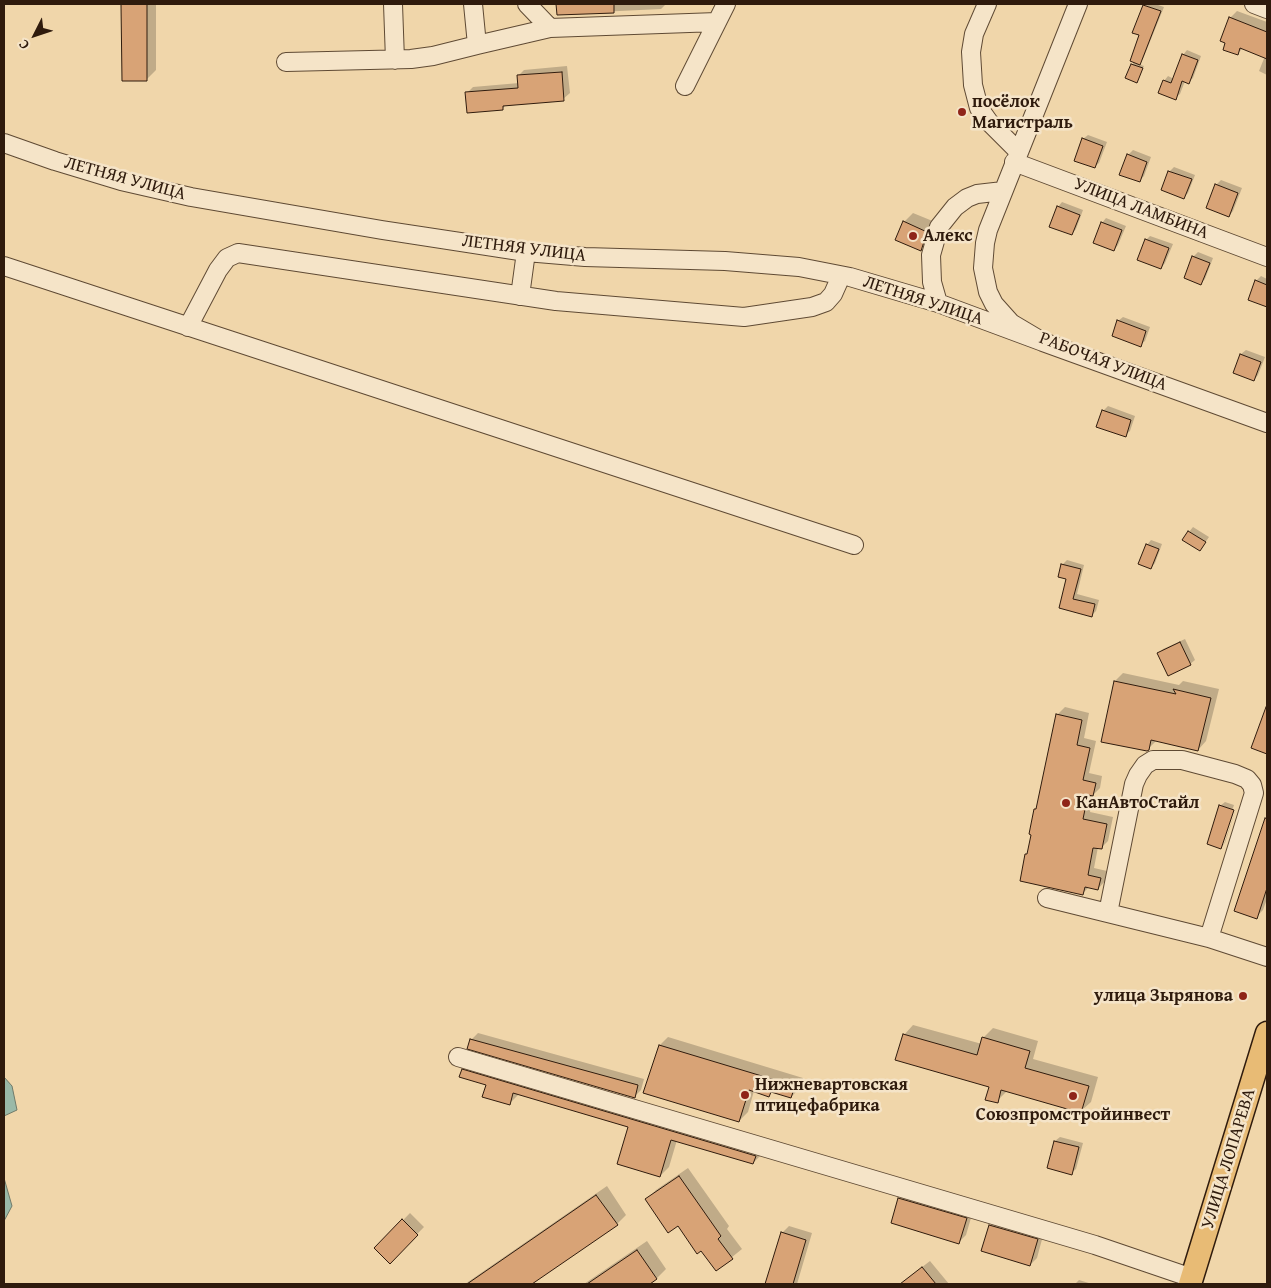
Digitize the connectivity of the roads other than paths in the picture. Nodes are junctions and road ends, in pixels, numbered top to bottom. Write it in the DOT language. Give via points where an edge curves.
graph roads {
  1 [pos="393,4"];
  2 [pos="473,4"];
  3 [pos="527,4"];
  4 [pos="726,4"];
  5 [pos="987,4"];
  6 [pos="1078,4"];
  7 [pos="1254,4"];
  8 [pos="1267,9"];
  9 [pos="718,22"];
  10 [pos="550,28"];
  11 [pos="477,45"];
  12 [pos="395,60"];
  13 [pos="286,62"];
  14 [pos="685,86"];
  15 [pos="4,143"];
  16 [pos="1016,156"];
  17 [pos="1003,191"];
  18 [pos="526,252"];
  19 [pos="1267,257"];
  20 [pos="4,266"];
  21 [pos="841,276"];
  22 [pos="520,296"];
  23 [pos="938,303"];
  24 [pos="188,327"];
  25 [pos="1043,342"];
  26 [pos="1267,423"];
  27 [pos="854,545"];
  28 [pos="1048,898"];
  29 [pos="1108,913"];
  30 [pos="1209,938"];
  31 [pos="1267,957"];
  32 [pos="1267,1033"];
  33 [pos="458,1057"];
  34 [pos="1191,1281"];
  1 -- 12 [label="street"];
  2 -- 11 [label="street"];
  3 -- 10 [label="street"];
  4 -- 9 [label="street"];
  5 -- 16 [label="street" via="974,34 971,52 973,85 979,108"];
  6 -- 16 [label="street, РАБОЧАЯ УЛИЦА"];
  7 -- 8 [label="street"];
  9 -- 10 [label="street"];
  9 -- 14 [label="street"];
  10 -- 11 [label="street"];
  11 -- 12 [label="street" via="433,56"];
  12 -- 13 [label="street"];
  15 -- 18 [label="street, ЛЕТНЯЯ УЛИЦА" via="121,181 192,196"];
  16 -- 17 [label="street, РАБОЧАЯ УЛИЦА"];
  16 -- 19 [label="street, УЛИЦА ЛАМБИНА"];
  17 -- 23 [label="street" via="967,198 939,227 931,255 932,282"];
  17 -- 25 [label="street, РАБОЧАЯ УЛИЦА" via="984,243 985,280 991,298 1002,314"];
  18 -- 21 [label="street, ЛЕТНЯЯ УЛИЦА" via="725,261 799,267"];
  18 -- 22 [label="street"];
  20 -- 24 [label="street"];
  21 -- 22 [label="street" via="826,302 744,317"];
  21 -- 23 [label="street, ЛЕТНЯЯ УЛИЦА"];
  22 -- 24 [label="street" via="238,253 227,258 218,270"];
  23 -- 25 [label="street, ЛЕТНЯЯ УЛИЦА"];
  24 -- 27 [label="street"];
  25 -- 26 [label="street, РАБОЧАЯ УЛИЦА"];
  28 -- 29 [label="street"];
  29 -- 30 [label="street"];
  29 -- 30 [label="street" via="1138,775 1153,760 1182,760 1247,779 1254,793"];
  30 -- 31 [label="street"];
  32 -- 34 [label="main road, УЛИЦА ЛОПАРЕВА"];
  33 -- 34 [label="street" via="1095,1245"];
}
